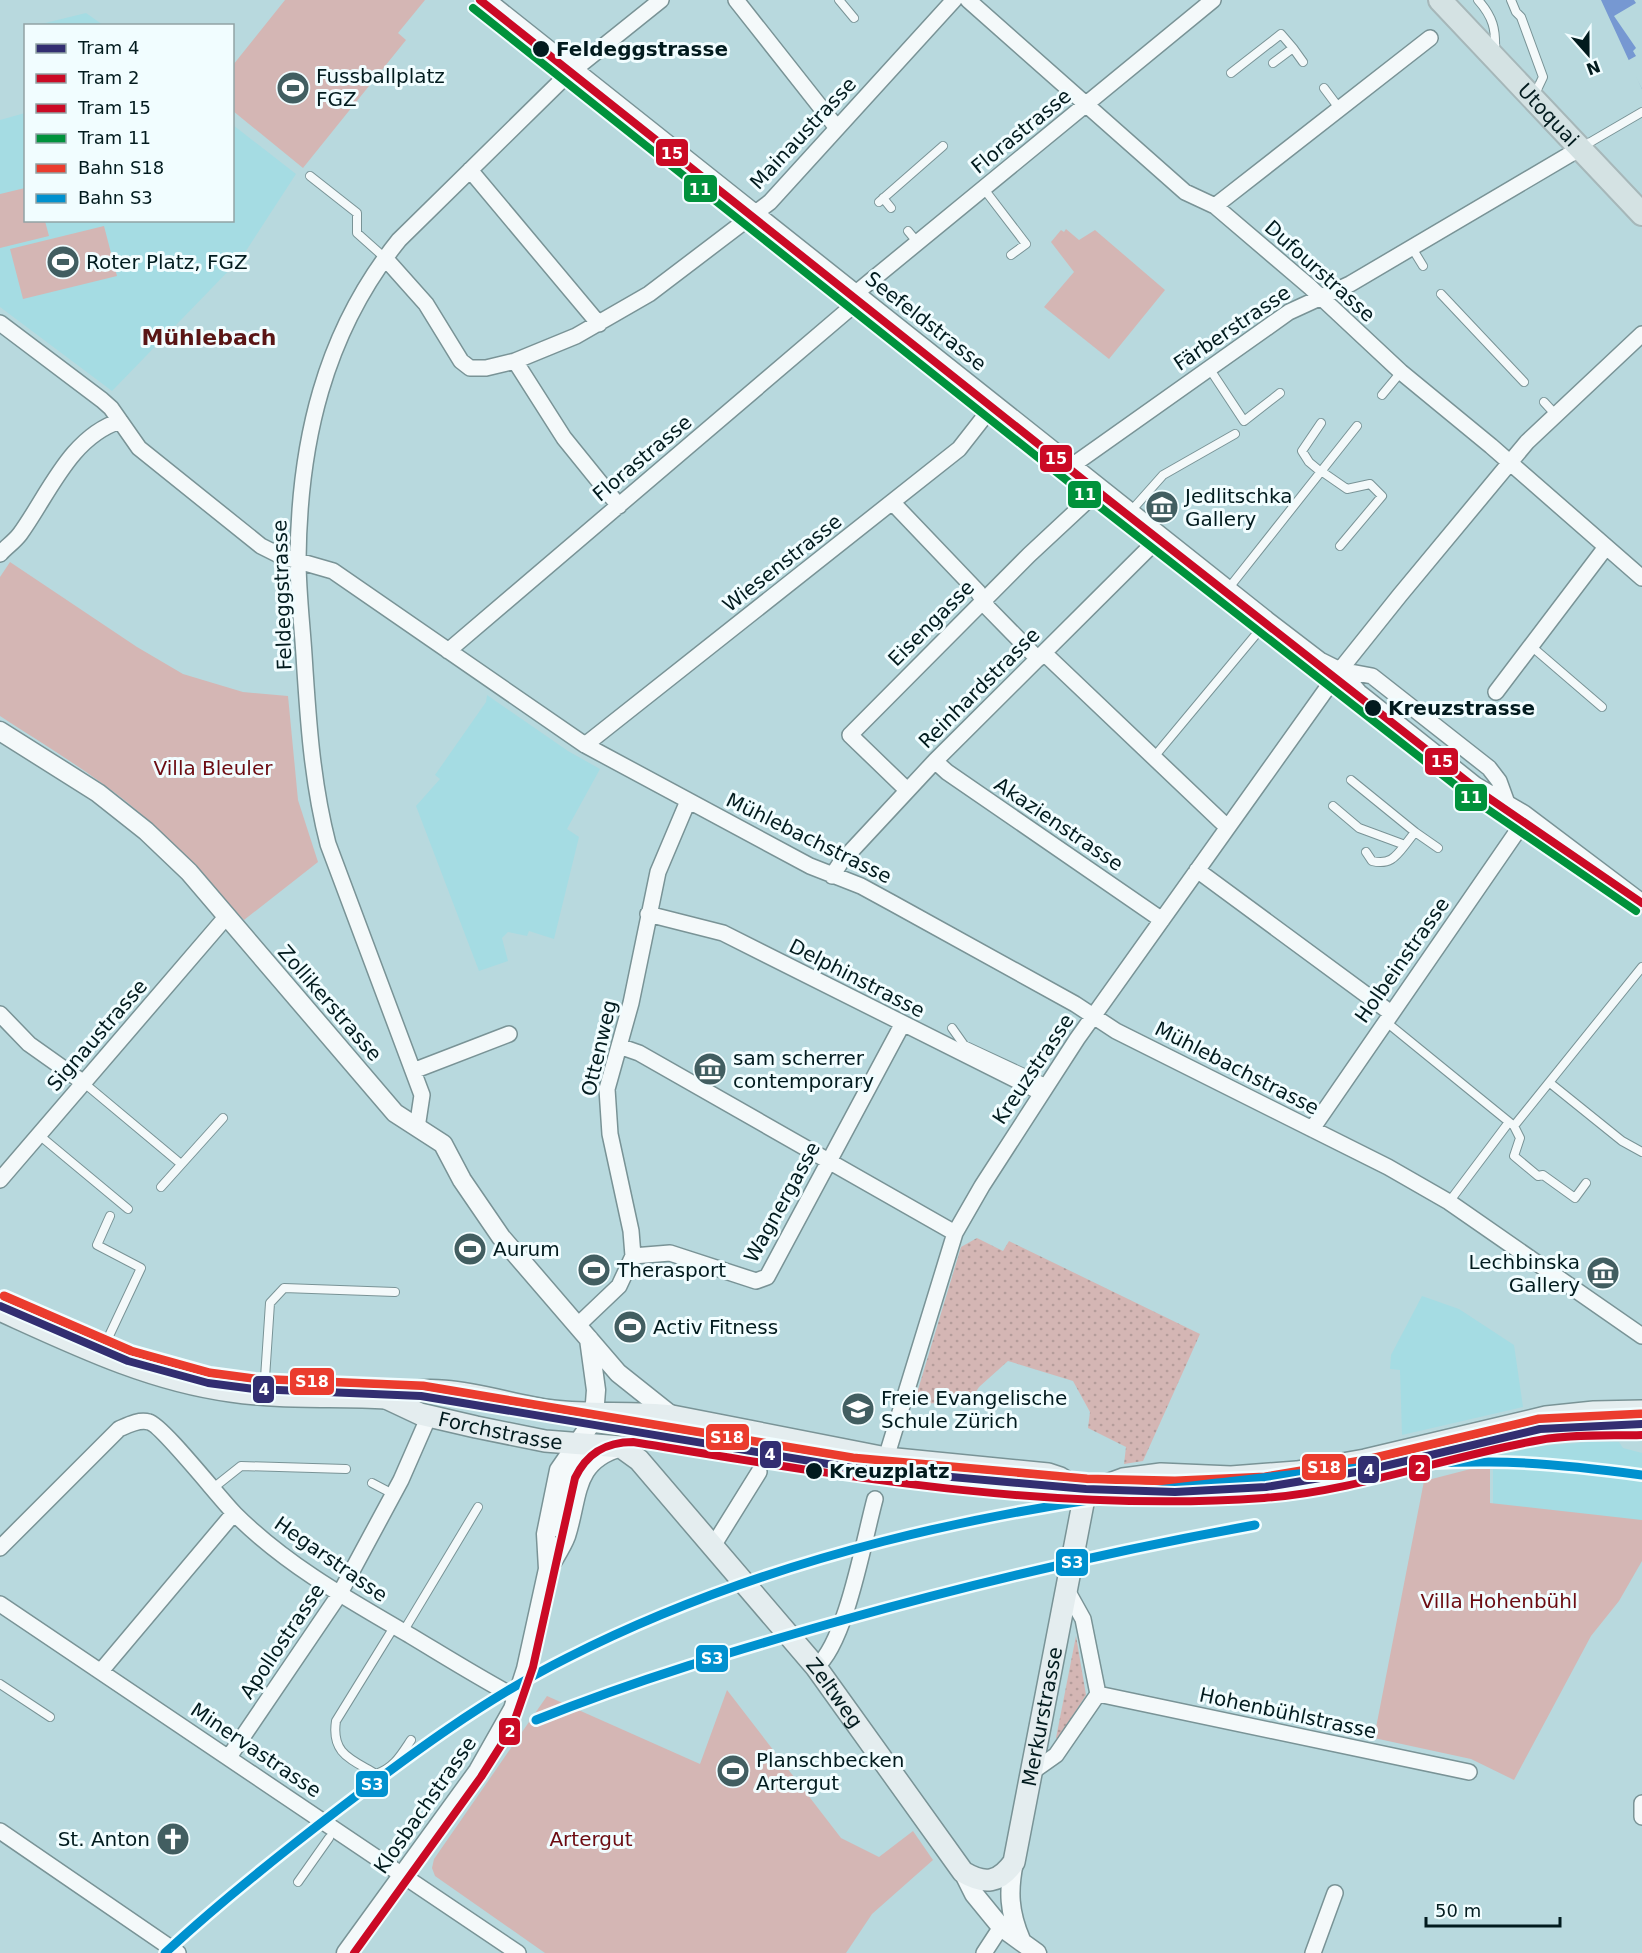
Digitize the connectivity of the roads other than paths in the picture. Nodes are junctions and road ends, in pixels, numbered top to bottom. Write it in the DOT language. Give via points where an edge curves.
graph roads {
  1 [pos="488,0"];
  2 [pos="661,0"];
  3 [pos="736,0"];
  4 [pos="839,0"];
  5 [pos="954,0"];
  6 [pos="968,0"];
  7 [pos="1212,0"];
  8 [pos="1478,0"];
  9 [pos="1511,0"];
  10 [pos="1448,8"];
  11 [pos="854,18"];
  12 [pos="1430,38"];
  13 [pos="1293,48"];
  14 [pos="1494,58"];
  15 [pos="1303,62"];
  16 [pos="1273,63"];
  17 [pos="575,69"];
  18 [pos="1232,73"];
  19 [pos="1324,88"];
  20 [pos="1532,100"];
  21 [pos="1086,105"];
  22 [pos="1339,108"];
  23 [pos="1642,112"];
  24 [pos="837,128"];
  25 [pos="943,146"];
  26 [pos="1578,149"];
  27 [pos="470,170"];
  28 [pos="310,176"];
  29 [pos="984,189"];
  30 [pos="1215,206"];
  31 [pos="891,208"];
  32 [pos="755,213"];
  33 [pos="1642,214"];
  34 [pos="908,231"];
  35 [pos="918,243"];
  36 [pos="1412,248"];
  37 [pos="1011,255"];
  38 [pos="385,258"];
  39 [pos="1424,266"];
  40 [pos="1441,294"];
  41 [pos="859,296"];
  42 [pos="1320,298"];
  43 [pos="0,323"];
  44 [pos="599,324"];
  45 [pos="1642,334"];
  46 [pos="515,361"];
  47 [pos="1209,368"];
  48 [pos="1401,372"];
  49 [pos="1524,382"];
  50 [pos="1280,393"];
  51 [pos="1382,395"];
  52 [pos="1544,402"];
  53 [pos="995,403"];
  54 [pos="1556,415"];
  55 [pos="120,421"];
  56 [pos="1321,423"];
  57 [pos="1357,426"];
  58 [pos="1235,434"];
  59 [pos="1509,463"];
  60 [pos="1073,465"];
  61 [pos="1321,471"];
  62 [pos="1101,488"];
  63 [pos="892,502"];
  64 [pos="618,506"];
  65 [pos="1131,511"];
  66 [pos="1161,536"];
  67 [pos="1340,546"];
  68 [pos="1606,547"];
  69 [pos="0,554"];
  70 [pos="298,561"];
  71 [pos="1642,578"];
  72 [pos="1228,589"];
  73 [pos="984,600"];
  74 [pos="1268,620"];
  75 [pos="1531,646"];
  76 [pos="448,651"];
  77 [pos="1041,656"];
  78 [pos="1340,670"];
  79 [pos="1496,692"];
  80 [pos="1602,707"];
  81 [pos="0,731"];
  82 [pos="585,745"];
  83 [pos="1154,757"];
  84 [pos="935,761"];
  85 [pos="1351,780"];
  86 [pos="907,790"];
  87 [pos="688,801"];
  88 [pos="1333,806"];
  89 [pos="1527,817"];
  90 [pos="1227,827"];
  91 [pos="1415,832"];
  92 [pos="1405,845"];
  93 [pos="1438,848"];
  94 [pos="1366,852"];
  95 [pos="1197,870"];
  96 [pos="832,876"];
  97 [pos="1642,902"];
  98 [pos="648,914"];
  99 [pos="226,917"];
  100 [pos="1162,920"];
  101 [pos="1642,967"];
  102 [pos="0,1014"];
  103 [pos="1094,1017"];
  104 [pos="1388,1017"];
  105 [pos="902,1025"];
  106 [pos="952,1028"];
  107 [pos="509,1034"];
  108 [pos="619,1046"];
  109 [pos="413,1071"];
  110 [pos="84,1083"];
  111 [pos="1550,1083"];
  112 [pos="1045,1089"];
  113 [pos="223,1118"];
  114 [pos="1511,1124"];
  115 [pos="417,1128"];
  116 [pos="1312,1129"];
  117 [pos="39,1135"];
  118 [pos="1642,1152"];
  119 [pos="829,1162"];
  120 [pos="181,1164"];
  121 [pos="0,1180"];
  122 [pos="1586,1183"];
  123 [pos="161,1187"];
  124 [pos="1449,1202"];
  125 [pos="128,1209"];
  126 [pos="110,1216"];
  127 [pos="955,1233"];
  128 [pos="633,1256"];
  129 [pos="395,1292"];
  130 [pos="0,1310"];
  131 [pos="584,1332"];
  132 [pos="1642,1336"];
  133 [pos="100,1354"];
  134 [pos="264,1395"];
  135 [pos="386,1398"];
  136 [pos="1642,1411"];
  137 [pos="429,1416"];
  138 [pos="672,1416"];
  139 [pos="1642,1428"];
  140 [pos="600,1436"];
  141 [pos="885,1467"];
  142 [pos="346,1469"];
  143 [pos="759,1472"];
  144 [pos="372,1483"];
  145 [pos="212,1490"];
  146 [pos="1085,1493"];
  147 [pos="393,1494"];
  148 [pos="875,1499"];
  149 [pos="478,1507"];
  150 [pos="234,1513"];
  151 [pos="713,1546"];
  152 [pos="0,1548"];
  153 [pos="548,1569"];
  154 [pos="1068,1592"];
  155 [pos="339,1595"];
  156 [pos="0,1604"];
  157 [pos="399,1629"];
  158 [pos="816,1667"];
  159 [pos="101,1671"];
  160 [pos="0,1684"];
  161 [pos="1098,1694"];
  162 [pos="517,1698"];
  163 [pos="50,1717"];
  164 [pos="411,1740"];
  165 [pos="230,1757"];
  166 [pos="1032,1772"];
  167 [pos="1469,1772"];
  168 [pos="1642,1803"];
  169 [pos="1642,1816"];
  170 [pos="0,1831"];
  171 [pos="329,1838"];
  172 [pos="1014,1862"];
  173 [pos="963,1872"];
  174 [pos="404,1874"];
  175 [pos="298,1882"];
  176 [pos="1335,1893"];
  177 [pos="1001,1927"];
  178 [pos="1021,1940"];
  179 [pos="178,1953"];
  180 [pos="346,1953"];
  181 [pos="518,1953"];
  182 [pos="984,1953"];
  183 [pos="1037,1953"];
  184 [pos="1313,1953"];
  1 -- 17 [label="street, Seefeldstrasse"];
  2 -- 17 [label="street, Feldeggstrasse"];
  3 -- 24 [label="street"];
  4 -- 11 [label="lane"];
  5 -- 24 [label="street, Mainaustrasse"];
  6 -- 21 [label="street, Dufourstrasse"];
  7 -- 21 [label="street, Florastrasse"];
  8 -- 14 [label="lane" via="1496,30"];
  9 -- 20 [label="lane" via="1543,77"];
  10 -- 14 [label="main road, Utoquai"];
  12 -- 22 [label="street"];
  13 -- 15 [label="lane"];
  13 -- 16 [label="lane"];
  13 -- 18 [label="lane" via="1281,34"];
  14 -- 20 [label="main road, Utoquai"];
  17 -- 27 [label="street, Feldeggstrasse"];
  17 -- 32 [label="street, Seefeldstrasse"];
  19 -- 22 [label="lane"];
  20 -- 26 [label="main road, Utoquai"];
  21 -- 29 [label="street, Florastrasse"];
  21 -- 30 [label="street, Dufourstrasse" via="1185,192"];
  22 -- 30 [label="street"];
  23 -- 26 [label="lane"];
  24 -- 32 [label="street, Mainaustrasse" via="770,202"];
  25 -- 31 [label="lane" via="881,200"];
  26 -- 33 [label="main road, Utoquai"];
  26 -- 36 [label="street, Färberstrasse"];
  27 -- 38 [label="street, Feldeggstrasse"];
  27 -- 44 [label="street"];
  28 -- 38 [label="lane" via="357,213 357,233"];
  29 -- 35 [label="street, Florastrasse"];
  29 -- 37 [label="lane" via="1026,244"];
  30 -- 42 [label="street, Dufourstrasse"];
  32 -- 41 [label="street, Seefeldstrasse"];
  32 -- 44 [label="street, Mainaustrasse" via="649,294"];
  34 -- 35 [label="lane"];
  35 -- 41 [label="street, Florastrasse"];
  36 -- 39 [label="lane"];
  36 -- 42 [label="street, Färberstrasse"];
  38 -- 46 [label="street, Mainaustrasse" via="426,304 466,366 486,368"];
  38 -- 70 [label="street, Feldeggstrasse" via="333,352 315,405 302,480"];
  40 -- 49 [label="lane"];
  41 -- 53 [label="street, Seefeldstrasse"];
  41 -- 64 [label="street, Florastrasse"];
  42 -- 47 [label="street, Färberstrasse" via="1288,312"];
  42 -- 48 [label="street, Dufourstrasse"];
  43 -- 55 [label="street, Mühlebachstrasse" via="102,400"];
  44 -- 46 [label="street, Mainaustrasse"];
  45 -- 54 [label="street, Kreuzstrasse"];
  46 -- 64 [label="street" via="564,438"];
  47 -- 50 [label="lane" via="1244,421"];
  47 -- 60 [label="street, Färberstrasse"];
  48 -- 51 [label="lane"];
  48 -- 59 [label="street, Dufourstrasse"];
  52 -- 54 [label="lane"];
  53 -- 60 [label="street, Seefeldstrasse"];
  53 -- 63 [label="street, Wiesenstrasse" via="955,452"];
  54 -- 59 [label="street, Kreuzstrasse"];
  55 -- 69 [label="street" via="106,426 75,452 18,537"];
  55 -- 70 [label="street, Mühlebachstrasse" via="140,448 243,532 272,552"];
  56 -- 61 [label="lane" via="1302,451"];
  57 -- 61 [label="lane"];
  58 -- 65 [label="lane" via="1163,475"];
  59 -- 68 [label="street, Dufourstrasse"];
  59 -- 78 [label="street, Kreuzstrasse"];
  60 -- 62 [label="street, Seefeldstrasse"];
  61 -- 67 [label="lane" via="1347,489 1370,483 1382,496"];
  61 -- 72 [label="lane"];
  62 -- 65 [label="street, Seefeldstrasse"];
  62 -- 73 [label="street, Eisengasse"];
  63 -- 73 [label="street"];
  63 -- 82 [label="street, Wiesenstrasse"];
  64 -- 76 [label="street, Florastrasse"];
  65 -- 66 [label="street, Seefeldstrasse"];
  66 -- 72 [label="street, Seefeldstrasse"];
  66 -- 77 [label="street, Reinhardstrasse"];
  68 -- 71 [label="street, Dufourstrasse"];
  68 -- 75 [label="street"];
  70 -- 76 [label="street, Mühlebachstrasse" via="333,571"];
  70 -- 109 [label="street, Feldeggstrasse" via="318,805 328,844"];
  72 -- 74 [label="street, Seefeldstrasse"];
  73 -- 77 [label="street"];
  73 -- 86 [label="street, Eisengasse" via="850,735"];
  74 -- 78 [label="street, Seefeldstrasse" via="1320,660"];
  74 -- 83 [label="lane"];
  75 -- 79 [label="street"];
  75 -- 80 [label="lane"];
  76 -- 82 [label="street, Mühlebachstrasse"];
  77 -- 83 [label="street"];
  77 -- 84 [label="street, Reinhardstrasse"];
  78 -- 89 [label="street, Seefeldstrasse" via="1359,692 1481,789"];
  78 -- 90 [label="street, Kreuzstrasse"];
  81 -- 99 [label="street, Zollikerstrasse" via="79,780 146,831 189,872"];
  82 -- 87 [label="street, Mühlebachstrasse"];
  83 -- 90 [label="street"];
  84 -- 86 [label="street, Reinhardstrasse"];
  84 -- 100 [label="street, Akazienstrasse"];
  85 -- 91 [label="lane"];
  86 -- 96 [label="street, Reinhardstrasse"];
  87 -- 96 [label="street, Mühlebachstrasse"];
  87 -- 98 [label="street, Ottenweg" via="658,872"];
  88 -- 92 [label="lane" via="1359,828"];
  89 -- 97 [label="street, Seefeldstrasse"];
  89 -- 104 [label="street, Holbeinstrasse"];
  90 -- 95 [label="street, Kreuzstrasse"];
  91 -- 92 [label="lane"];
  91 -- 93 [label="lane"];
  92 -- 94 [label="lane" via="1395,859 1382,863 1372,861"];
  95 -- 100 [label="street, Kreuzstrasse"];
  95 -- 104 [label="street" via="1250,907"];
  96 -- 103 [label="street, Mühlebachstrasse" via="861,886"];
  98 -- 105 [label="street, Delphinstrasse" via="723,933"];
  98 -- 108 [label="street, Ottenweg"];
  99 -- 110 [label="street, Signaustrasse"];
  99 -- 115 [label="street, Zollikerstrasse" via="395,1113"];
  100 -- 103 [label="street, Kreuzstrasse"];
  101 -- 111 [label="lane"];
  102 -- 110 [label="street" via="29,1044"];
  103 -- 112 [label="street, Kreuzstrasse"];
  103 -- 116 [label="street, Mühlebachstrasse"];
  104 -- 114 [label="lane"];
  104 -- 116 [label="street, Holbeinstrasse"];
  105 -- 112 [label="street, Delphinstrasse"];
  105 -- 119 [label="street, Wagnergasse"];
  106 -- 112 [label="lane" via="964,1045"];
  107 -- 109 [label="street"];
  108 -- 119 [label="street" via="639,1053"];
  108 -- 128 [label="street, Ottenweg" via="606,1101"];
  109 -- 115 [label="street, Feldeggstrasse" via="422,1095"];
  110 -- 117 [label="street, Signaustrasse"];
  110 -- 120 [label="lane"];
  111 -- 114 [label="lane"];
  111 -- 118 [label="lane" via="1622,1141"];
  112 -- 127 [label="street, Kreuzstrasse"];
  113 -- 120 [label="lane"];
  114 -- 122 [label="lane" via="1520,1135 1514,1156 1524,1166 1575,1198"];
  114 -- 124 [label="lane"];
  115 -- 131 [label="street, Zollikerstrasse" via="442,1144 501,1237"];
  116 -- 124 [label="street, Mühlebachstrasse"];
  117 -- 121 [label="street, Signaustrasse"];
  117 -- 125 [label="lane"];
  119 -- 127 [label="street"];
  119 -- 128 [label="street, Wagnergasse" via="763,1280 670,1253"];
  120 -- 123 [label="lane"];
  124 -- 132 [label="street, Mühlebachstrasse"];
  126 -- 133 [label="lane" via="97,1245 141,1268"];
  127 -- 141 [label="street, Kreuzstrasse"];
  128 -- 131 [label="street" via="619,1286"];
  129 -- 134 [label="lane" via="284,1288 270,1303"];
  130 -- 133 [label="main road, Forchstrasse"];
  131 -- 138 [label="street, Zollikerstrasse" via="618,1373"];
  131 -- 140 [label="street" via="596,1390"];
  133 -- 134 [label="main road, Forchstrasse" via="174,1380"];
  134 -- 135 [label="main road, Forchstrasse"];
  135 -- 137 [label="main road, Forchstrasse"];
  135 -- 140 [label="main road, Forchstrasse" via="405,1391 450,1392 552,1411"];
  136 -- 146 [label="main road" via="1546,1417 1297,1472 1231,1477 1161,1474 1123,1479"];
  137 -- 140 [label="main road, Forchstrasse" via="532,1439"];
  137 -- 147 [label="street, Apollostrasse"];
  138 -- 140 [label="main road" via="636,1412"];
  138 -- 141 [label="main road"];
  139 -- 146 [label="lane" via="1541,1433 1356,1476 1267,1491 1181,1496"];
  140 -- 141 [label="lane"];
  140 -- 151 [label="main road, Zeltweg" via="639,1460"];
  140 -- 153 [label="street, Klosbachstrasse" via="596,1457 582,1474 565,1538"];
  140 -- 153 [label="street, Klosbachstrasse" via="559,1470 546,1534"];
  141 -- 146 [label="main road" via="1048,1474"];
  142 -- 145 [label="lane" via="241,1466"];
  143 -- 151 [label="street"];
  144 -- 147 [label="lane"];
  145 -- 150 [label="street, Hegarstrasse"];
  145 -- 152 [label="street, Hegarstrasse" via="161,1428 149,1421 135,1422 119,1429"];
  146 -- 154 [label="main road, Merkurstrasse"];
  147 -- 155 [label="street, Apollostrasse"];
  148 -- 158 [label="street" via="844,1616 830,1653"];
  149 -- 157 [label="lane"];
  150 -- 155 [label="street, Hegarstrasse" via="285,1557"];
  150 -- 159 [label="street"];
  151 -- 158 [label="main road, Zeltweg"];
  153 -- 162 [label="street, Klosbachstrasse"];
  154 -- 161 [label="street" via="1083,1619"];
  154 -- 166 [label="main road, Merkurstrasse"];
  155 -- 157 [label="street, Hegarstrasse"];
  155 -- 165 [label="street, Apollostrasse"];
  156 -- 159 [label="street, Minervastrasse"];
  157 -- 162 [label="street, Hegarstrasse"];
  157 -- 164 [label="lane" via="336,1721 334,1734 344,1755 376,1774 387,1771"];
  158 -- 173 [label="main road, Zeltweg"];
  159 -- 165 [label="street, Minervastrasse"];
  160 -- 163 [label="lane"];
  161 -- 166 [label="street" via="1056,1755"];
  161 -- 167 [label="street, Hohenbühlstrasse"];
  162 -- 174 [label="street, Klosbachstrasse" via="487,1757"];
  165 -- 174 [label="street, Minervastrasse"];
  166 -- 172 [label="main road, Merkurstrasse"];
  168 -- 169 [label="street"];
  170 -- 179 [label="street"];
  171 -- 175 [label="lane"];
  172 -- 173 [label="main road" via="1006,1873 991,1881"];
  172 -- 178 [label="street, Merkurstrasse" via="1009,1904"];
  173 -- 177 [label="street, Zeltweg" via="974,1894"];
  174 -- 180 [label="street, Klosbachstrasse"];
  174 -- 181 [label="street, Minervastrasse"];
  176 -- 184 [label="street"];
  177 -- 178 [label="street, Zeltweg"];
  177 -- 182 [label="street"];
  178 -- 183 [label="street, Zeltweg"];
}
